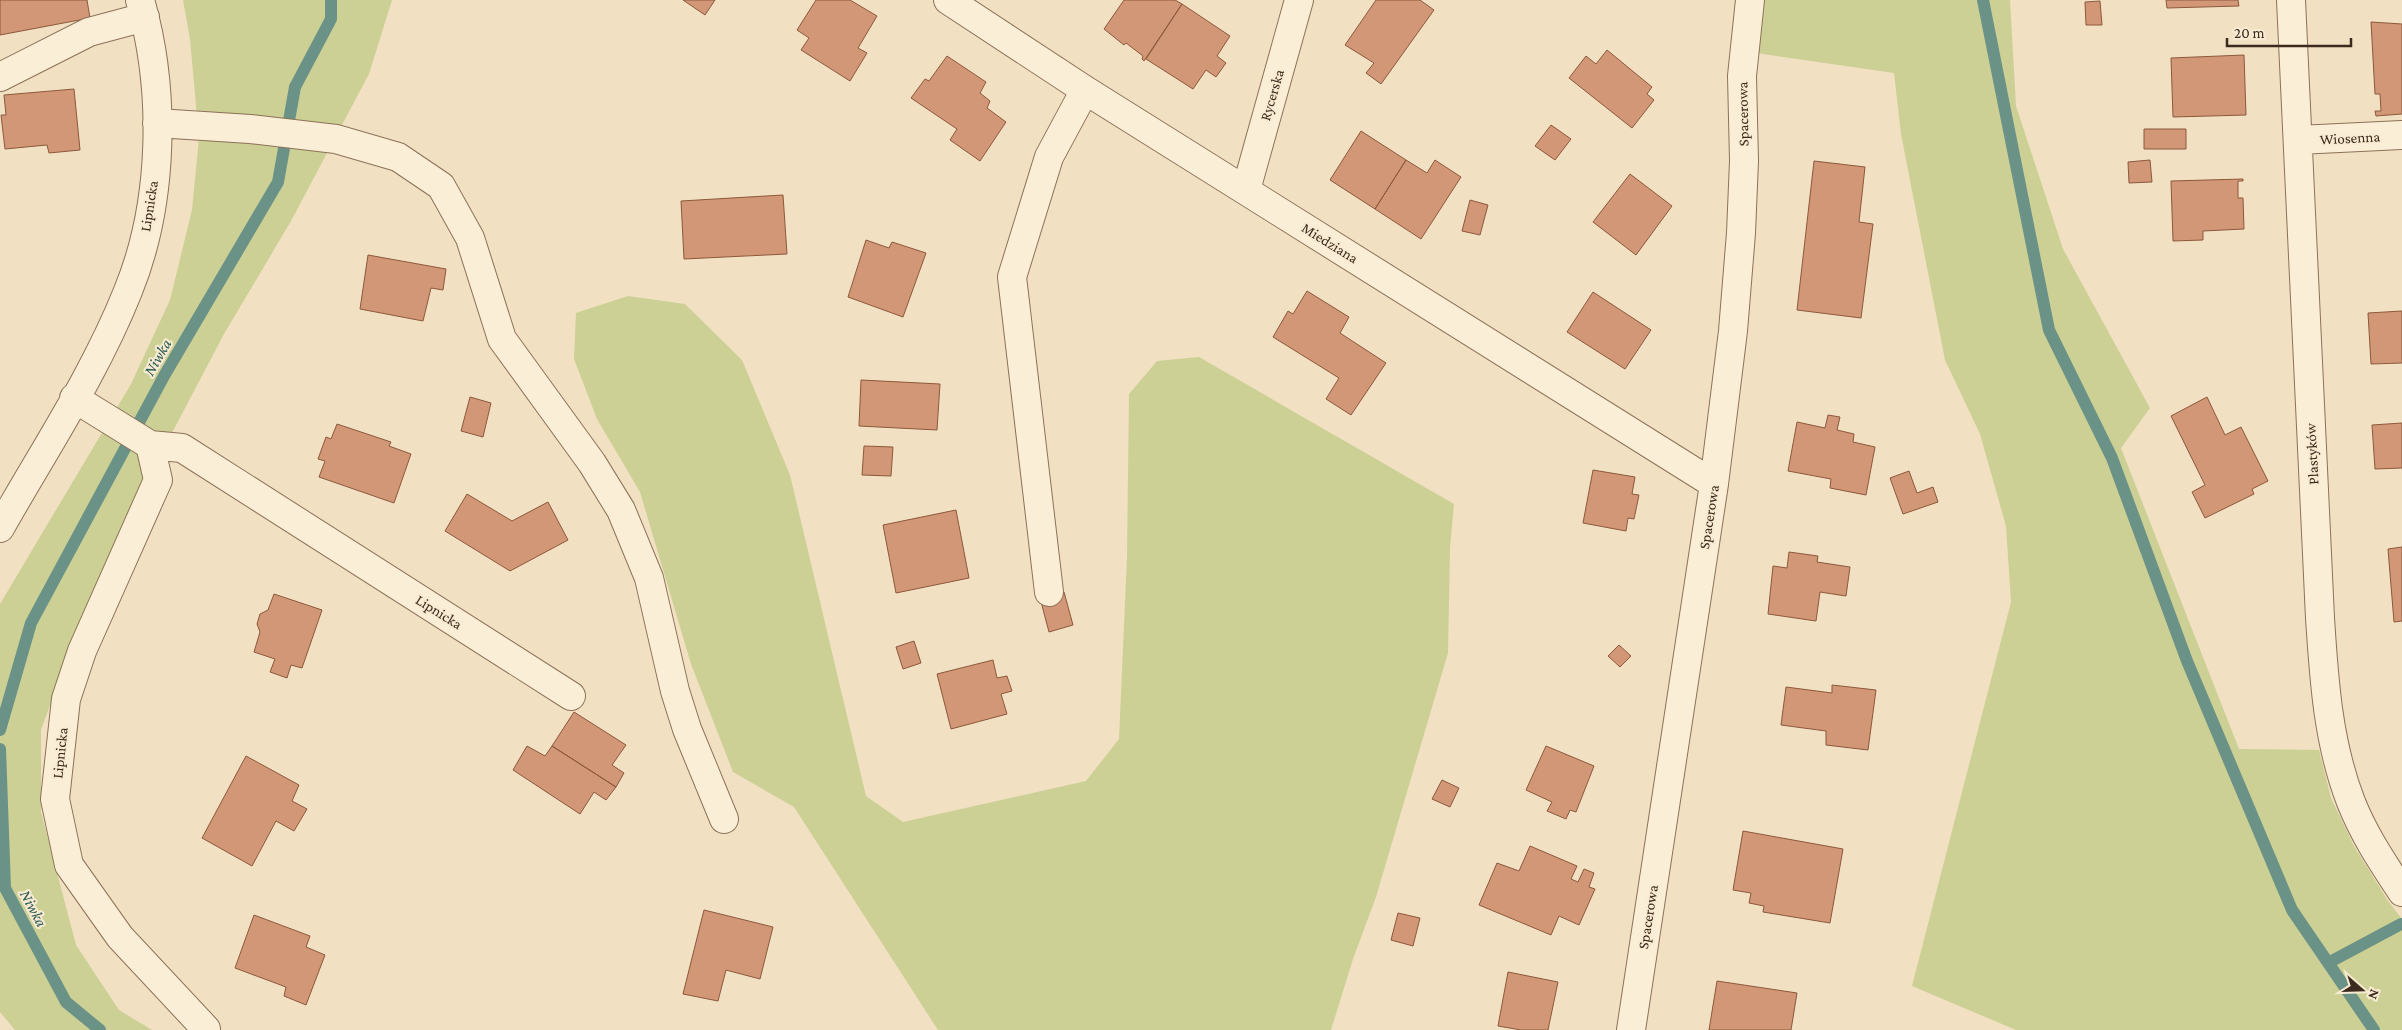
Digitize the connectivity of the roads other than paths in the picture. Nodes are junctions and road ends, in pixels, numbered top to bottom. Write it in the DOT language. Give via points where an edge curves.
graph roads {
  1 [pos="948,0"];
  2 [pos="1299,0"];
  3 [pos="1750,0"];
  4 [pos="2291,0"];
  5 [pos="143,8"];
  6 [pos="0,77"];
  7 [pos="1085,90"];
  8 [pos="157,123"];
  9 [pos="2402,135"];
  10 [pos="2298,140"];
  11 [pos="1246,190"];
  12 [pos="74,398"];
  13 [pos="150,445"];
  14 [pos="1714,484"];
  15 [pos="0,528"];
  16 [pos="1049,592"];
  17 [pos="571,696"];
  18 [pos="724,819"];
  19 [pos="2402,892"];
  20 [pos="206,1029"];
  21 [pos="1630,1030"];
  1 -- 7 [label="street, Miedziana"];
  2 -- 11 [label="street, Rycerska"];
  3 -- 14 [label="street, Spacerowa" via="1742,76 1744,161 1741,233 1733,331"];
  4 -- 10 [label="street, Plastyków"];
  5 -- 6 [label="street"];
  5 -- 8 [label="street, Lipnicka" via="152,50"];
  7 -- 11 [label="street, Miedziana"];
  7 -- 16 [label="street" via="1049,157 1012,277"];
  8 -- 12 [label="street, Lipnicka" via="149,219 140,254 112,329"];
  8 -- 18 [label="street" via="336,138 398,157 441,186 470,238 502,339 592,463 621,510 649,578 687,729"];
  9 -- 10 [label="street, Wiosenna"];
  10 -- 19 [label="street, Plastyków" via="2325,693 2335,747 2351,802 2372,846"];
  11 -- 14 [label="street, Miedziana"];
  12 -- 13 [label="street, Lipnicka"];
  12 -- 15 [label="street, Lipnicka"];
  13 -- 17 [label="street, Lipnicka" via="182,448"];
  13 -- 20 [label="street, Lipnicka" via="158,480 82,651 66,699 55,799 69,865 120,937"];
  14 -- 21 [label="street, Spacerowa"];
}
